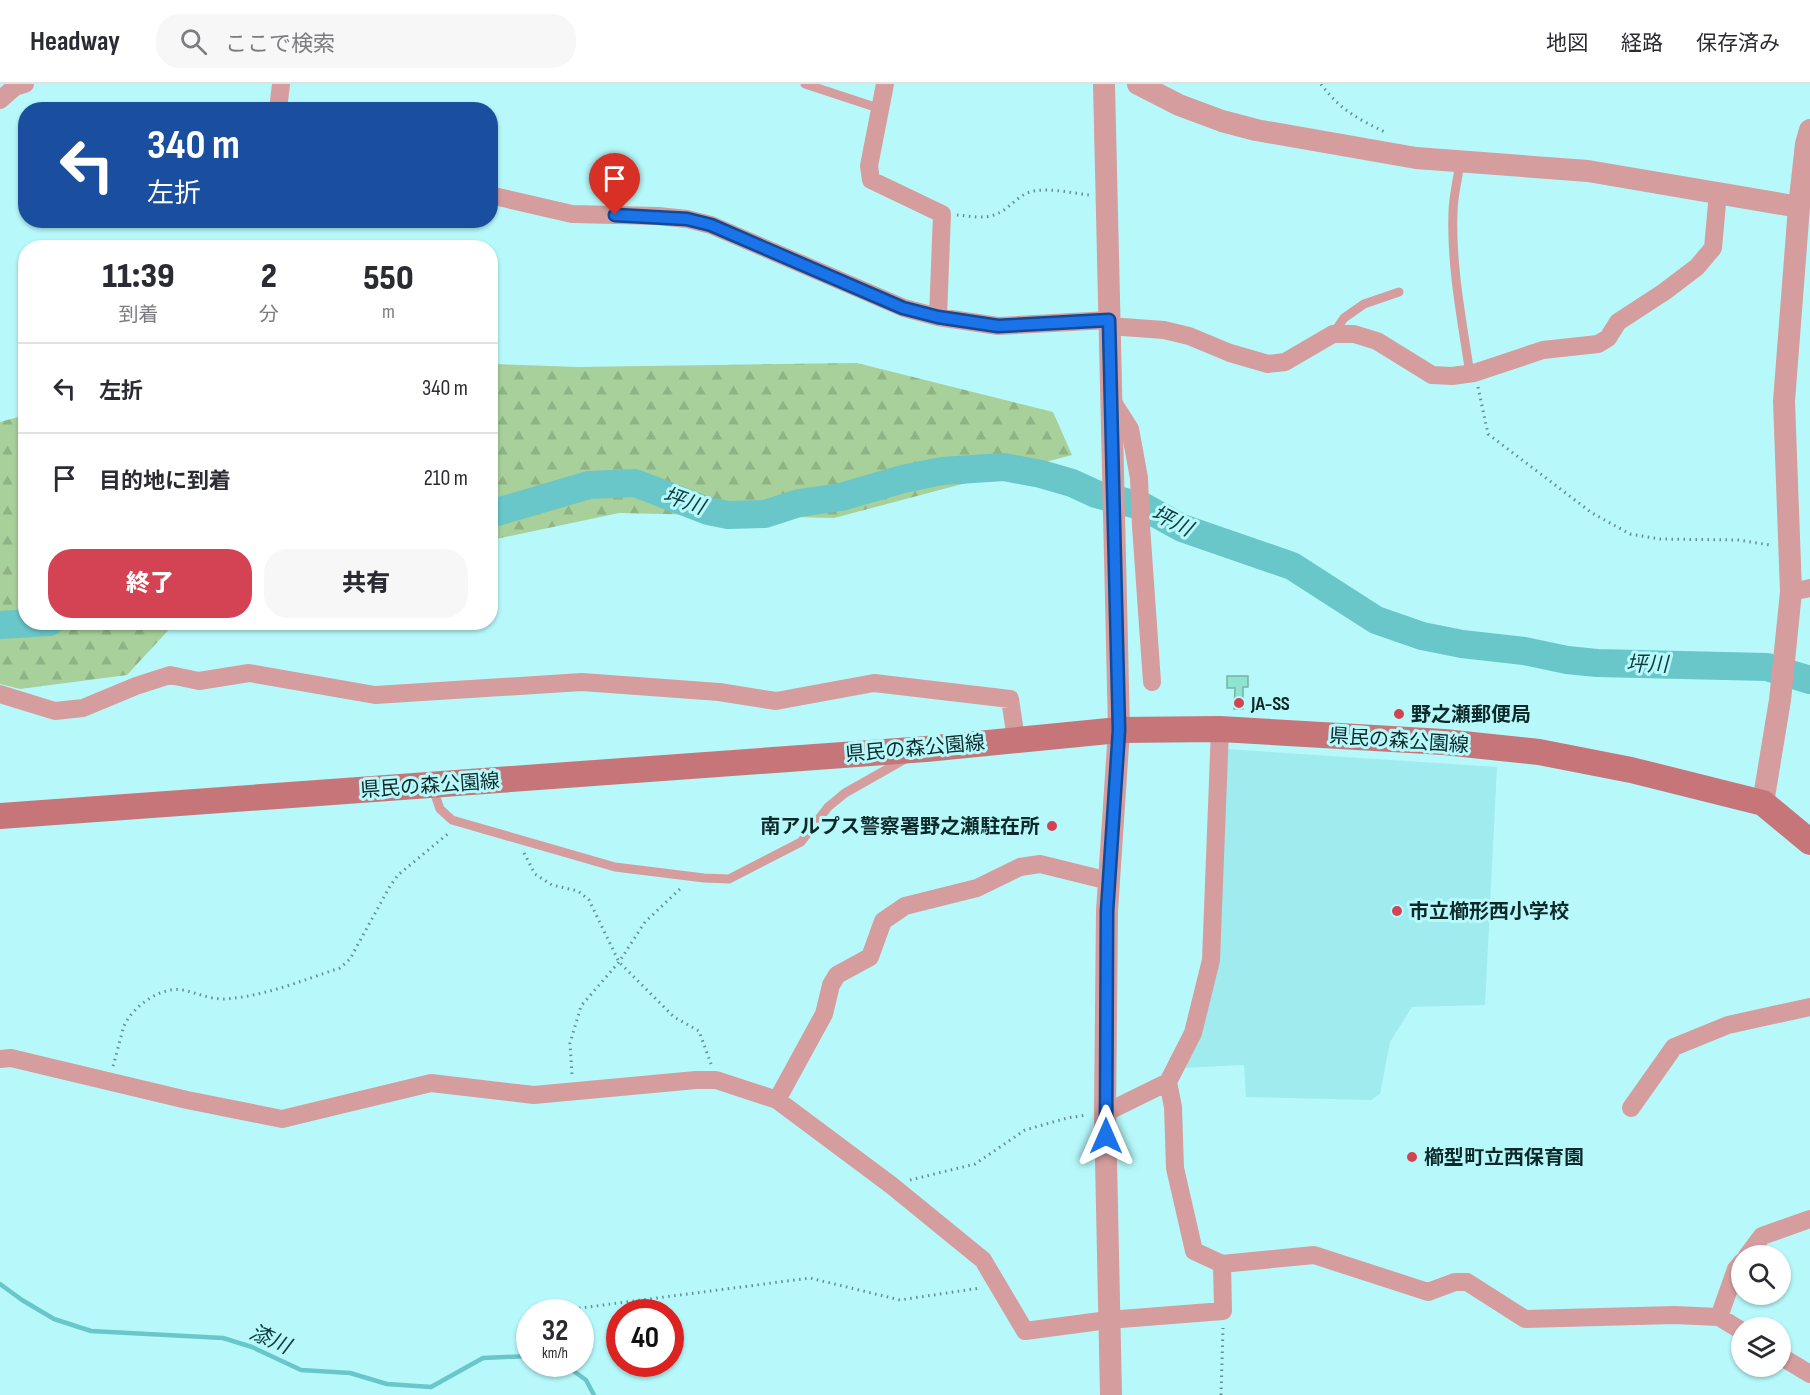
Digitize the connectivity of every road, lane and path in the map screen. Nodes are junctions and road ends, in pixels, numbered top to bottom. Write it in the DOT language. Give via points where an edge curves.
graph roads {
  1 [pos="25,84"];
  2 [pos="281,84"];
  3 [pos="805,84"];
  4 [pos="885,84"];
  5 [pos="1104,84"];
  6 [pos="1138,84"];
  7 [pos="1321,84"];
  8 [pos="0,99"];
  9 [pos="279,102"];
  10 [pos="880,109"];
  11 [pos="1810,130"];
  12 [pos="1390,134"];
  13 [pos="1460,162"];
  14 [pos="1718,193"];
  15 [pos="1106,196"];
  16 [pos="498,197"];
  17 [pos="1804,208"];
  18 [pos="942,214"];
  19 [pos="1400,292"];
  20 [pos="938,317"];
  21 [pos="1109,323"];
  22 [pos="1333,334"];
  23 [pos="1472,373"];
  24 [pos="1111,399"];
  25 [pos="1789,549"];
  26 [pos="1797,597"];
  27 [pos="1152,682"];
  28 [pos="0,694"];
  29 [pos="1220,729"];
  30 [pos="1119,730"];
  31 [pos="1016,739"];
  32 [pos="926,749"];
  33 [pos="432,785"];
  34 [pos="1763,804"];
  35 [pos="0,816"];
  36 [pos="460,823"];
  37 [pos="518,840"];
  38 [pos="1810,842"];
  39 [pos="693,877"];
  40 [pos="1109,882"];
  41 [pos="619,962"];
  42 [pos="1810,1007"];
  43 [pos="0,1059"];
  44 [pos="716,1080"];
  45 [pos="109,1081"];
  46 [pos="1168,1082"];
  47 [pos="573,1092"];
  48 [pos="777,1100"];
  49 [pos="1631,1108"];
  50 [pos="1106,1113"];
  51 [pos="891,1185"];
  52 [pos="1810,1218"];
  53 [pos="1755,1245"];
  54 [pos="1222,1264"];
  55 [pos="996,1282"];
  56 [pos="1731,1283"];
  57 [pos="594,1306"];
  58 [pos="1223,1311"];
  59 [pos="1719,1317"];
  60 [pos="1108,1320"];
  61 [pos="1731,1324"];
  62 [pos="1791,1363"];
  63 [pos="1810,1374"];
  64 [pos="1111,1395"];
  65 [pos="1221,1395"];
  1 -- 8 [label="street"];
  2 -- 9 [label="street"];
  3 -- 10 [label="lane"];
  4 -- 10 [label="street"];
  5 -- 15 [label="street"];
  6 -- 13 [label="street" via="1179,105 1256,130"];
  7 -- 12 [label="path" via="1353,117"];
  10 -- 18 [label="street" via="869,166 871,180"];
  11 -- 17 [label="street"];
  13 -- 14 [label="street" via="1588,171"];
  13 -- 23 [label="lane" via="1453,211 1454,242"];
  14 -- 17 [label="street"];
  14 -- 23 [label="street" via="1713,248 1697,267 1618,322 1608,338 1598,344 1543,350"];
  15 -- 18 [label="path" via="1034,191 1019,196 994,215"];
  15 -- 21 [label="street"];
  16 -- 20 [label="street" via="572,214 687,219 711,225 903,308"];
  17 -- 25 [label="street" via="1784,401"];
  18 -- 20 [label="street"];
  19 -- 22 [label="lane" via="1365,304 1344,318"];
  20 -- 21 [label="street" via="998,326"];
  21 -- 22 [label="street" via="1189,336 1268,364 1285,362"];
  21 -- 24 [label="street"];
  22 -- 23 [label="street" via="1354,334 1377,341 1432,375"];
  23 -- 25 [label="path" via="1488,434 1592,513 1630,534 1660,539 1738,540"];
  24 -- 27 [label="street" via="1130,429 1139,478"];
  24 -- 30 [label="street"];
  25 -- 26 [label="street"];
  26 -- 34 [label="street"];
  28 -- 31 [label="street" via="55,711 82,708 170,675 198,681 249,673 375,695 582,682 719,692 776,701 874,683 1010,699"];
  29 -- 30 [label="main road, 県民の森公園線"];
  29 -- 34 [label="main road, 県民の森公園線" via="1444,742 1539,752 1631,770"];
  29 -- 46 [label="street" via="1211,960 1193,1032"];
  30 -- 31 [label="main road, 県民の森公園線"];
  30 -- 40 [label="street"];
  31 -- 32 [label="main road, 県民の森公園線"];
  32 -- 33 [label="main road, 県民の森公園線"];
  32 -- 39 [label="lane" via="845,793 828,807 801,842 729,879"];
  33 -- 35 [label="main road, 県民の森公園線"];
  33 -- 36 [label="lane" via="440,808"];
  34 -- 38 [label="main road, 県民の森公園線"];
  36 -- 37 [label="lane"];
  36 -- 45 [label="path" via="398,875 350,959 340,968 263,992 224,999 182,990 162,991 139,1006 125,1024"];
  37 -- 39 [label="lane" via="615,867"];
  37 -- 41 [label="path" via="535,874 552,885 578,891 590,900"];
  39 -- 41 [label="path" via="645,922"];
  40 -- 48 [label="street" via="1040,864 1020,867 977,888 905,906 882,921 870,957 837,975 831,985 824,1014"];
  40 -- 50 [label="street"];
  41 -- 44 [label="path" via="674,1017 699,1031"];
  41 -- 47 [label="path" via="581,1006 570,1043"];
  42 -- 49 [label="street" via="1728,1024 1674,1047"];
  43 -- 45 [label="street" via="11,1058"];
  44 -- 47 [label="street"];
  44 -- 48 [label="street"];
  45 -- 47 [label="street" via="282,1119 431,1083 534,1095"];
  46 -- 50 [label="street"];
  46 -- 54 [label="street" via="1175,1168 1194,1251"];
  48 -- 51 [label="street"];
  50 -- 51 [label="path" via="1067,1118 1025,1130 975,1164"];
  50 -- 60 [label="street"];
  51 -- 55 [label="street" via="983,1260"];
  52 -- 53 [label="street" via="1762,1236"];
  54 -- 58 [label="street"];
  54 -- 59 [label="street" via="1314,1255 1428,1292 1467,1282 1525,1319"];
  55 -- 57 [label="path" via="974,1290 900,1300 810,1278"];
  55 -- 60 [label="street" via="1025,1331"];
  56 -- 59 [label="street"];
  58 -- 60 [label="street"];
  58 -- 65 [label="path"];
  59 -- 61 [label="street"];
  60 -- 64 [label="street"];
  62 -- 63 [label="street"];
}
